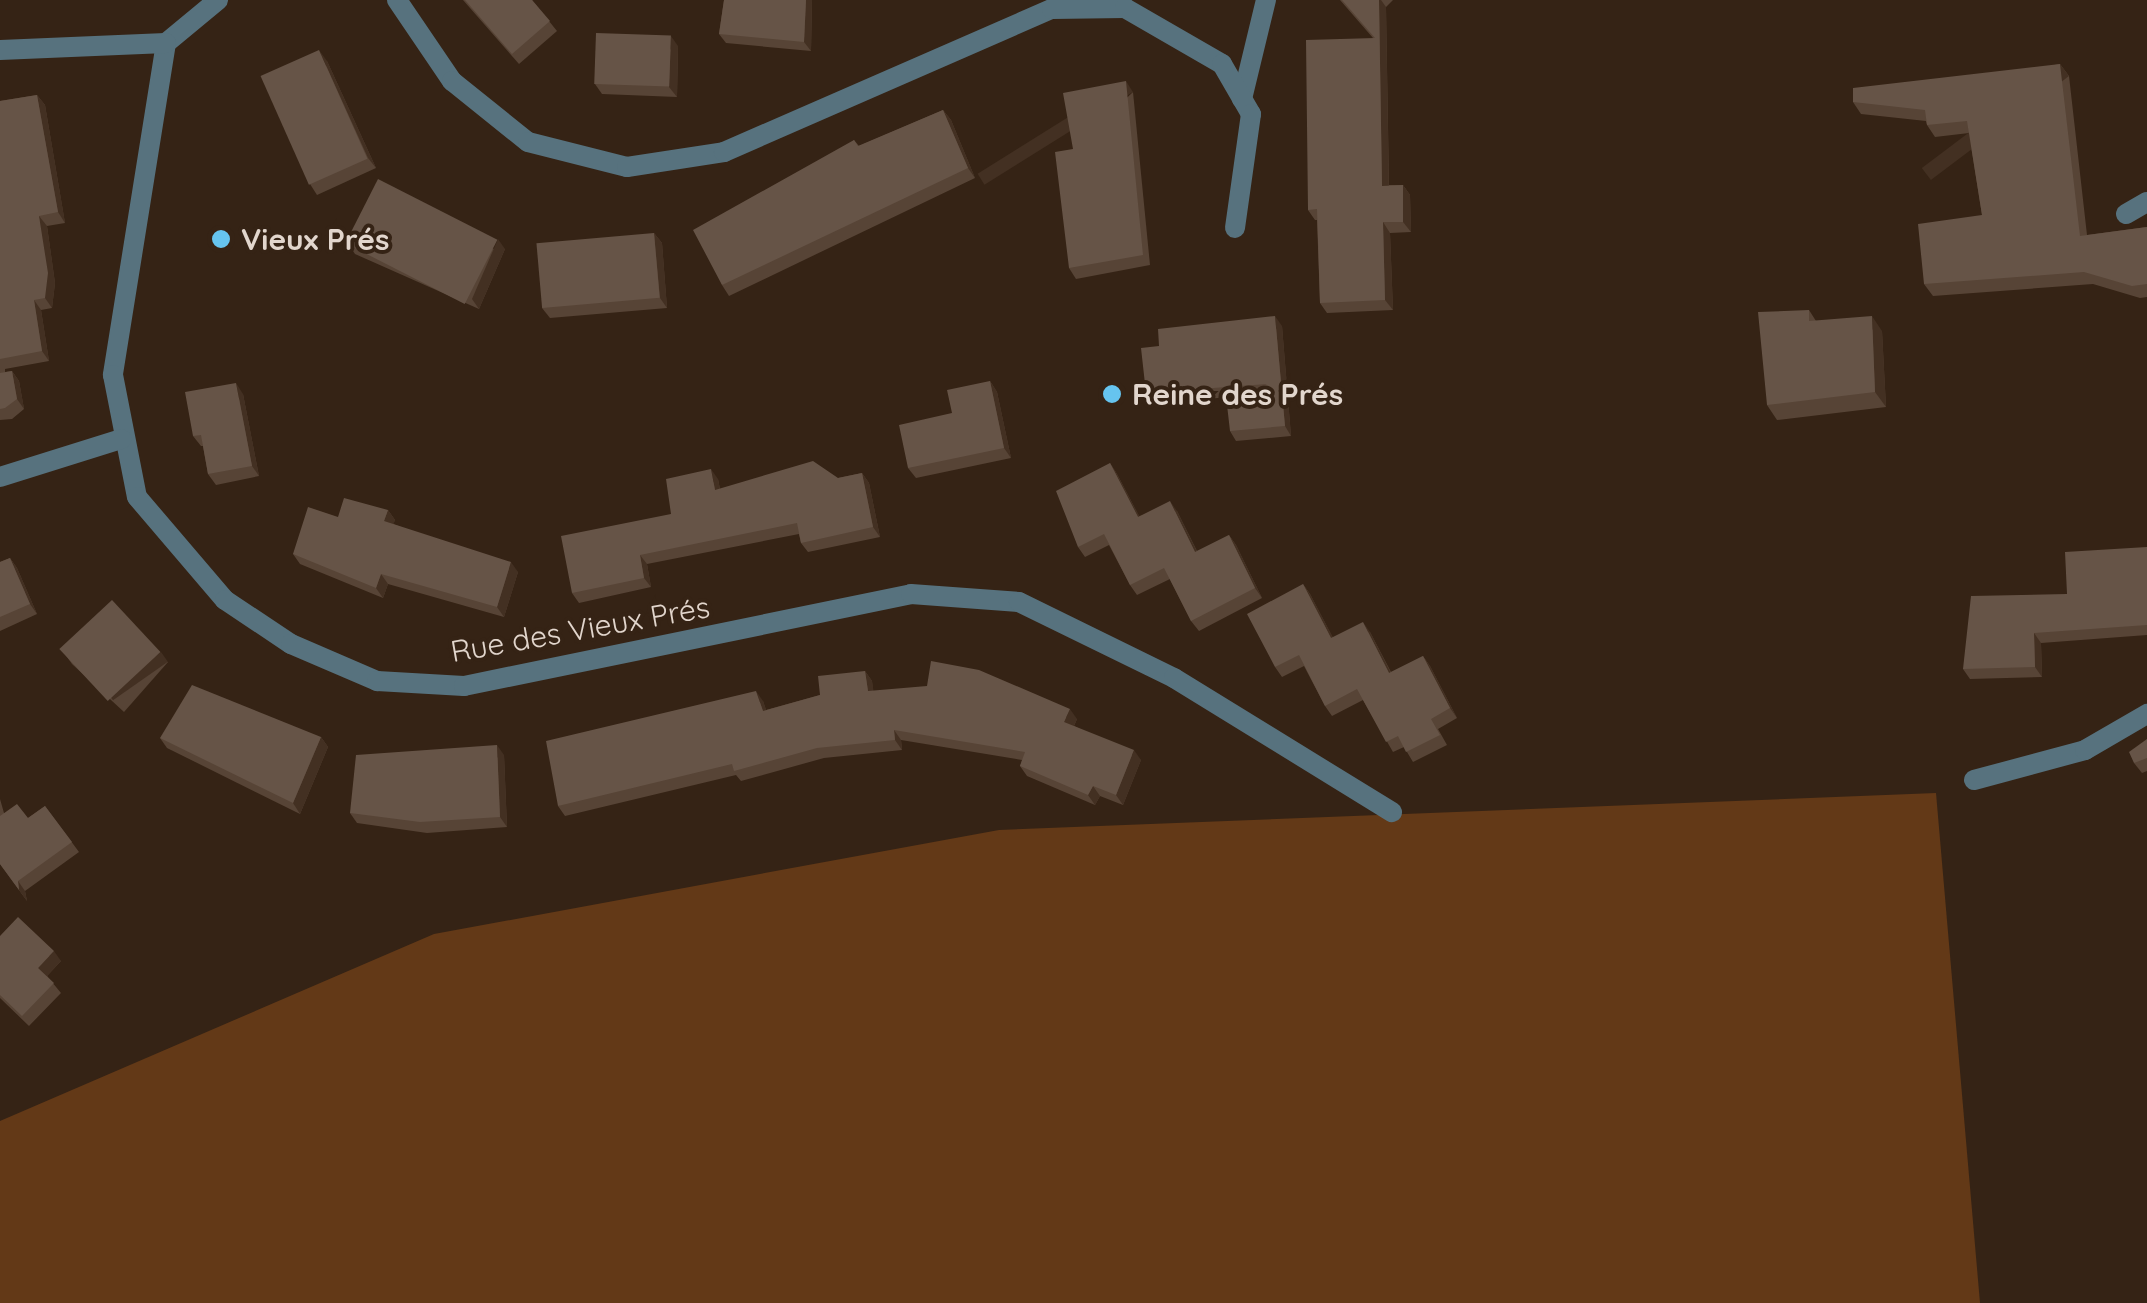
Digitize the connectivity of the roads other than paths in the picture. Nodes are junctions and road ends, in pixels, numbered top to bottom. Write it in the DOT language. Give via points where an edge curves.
graph roads {
  1 [pos="218,0"];
  2 [pos="397,0"];
  3 [pos="1266,0"];
  4 [pos="166,43"];
  5 [pos="0,50"];
  6 [pos="1242,98"];
  7 [pos="2147,202"];
  8 [pos="2126,214"];
  9 [pos="1234,228"];
  10 [pos="121,439"];
  11 [pos="0,477"];
  12 [pos="2147,714"];
  13 [pos="1974,780"];
  14 [pos="1392,812"];
  1 -- 4 [label="street"];
  2 -- 6 [label="street" via="452,81 528,142 627,167 724,152 1052,10 1124,8 1175,31 1222,64"];
  3 -- 6 [label="street"];
  4 -- 5 [label="street"];
  4 -- 10 [label="street, Rue des Vieux Prés" via="113,375"];
  6 -- 9 [label="street" via="1251,114"];
  7 -- 8 [label="street"];
  10 -- 11 [label="street"];
  10 -- 14 [label="street, Rue des Vieux Prés" via="137,497 225,600 291,644 378,681 464,686 911,594 1018,602 1174,678"];
  12 -- 13 [label="street" via="2085,750"];
}
